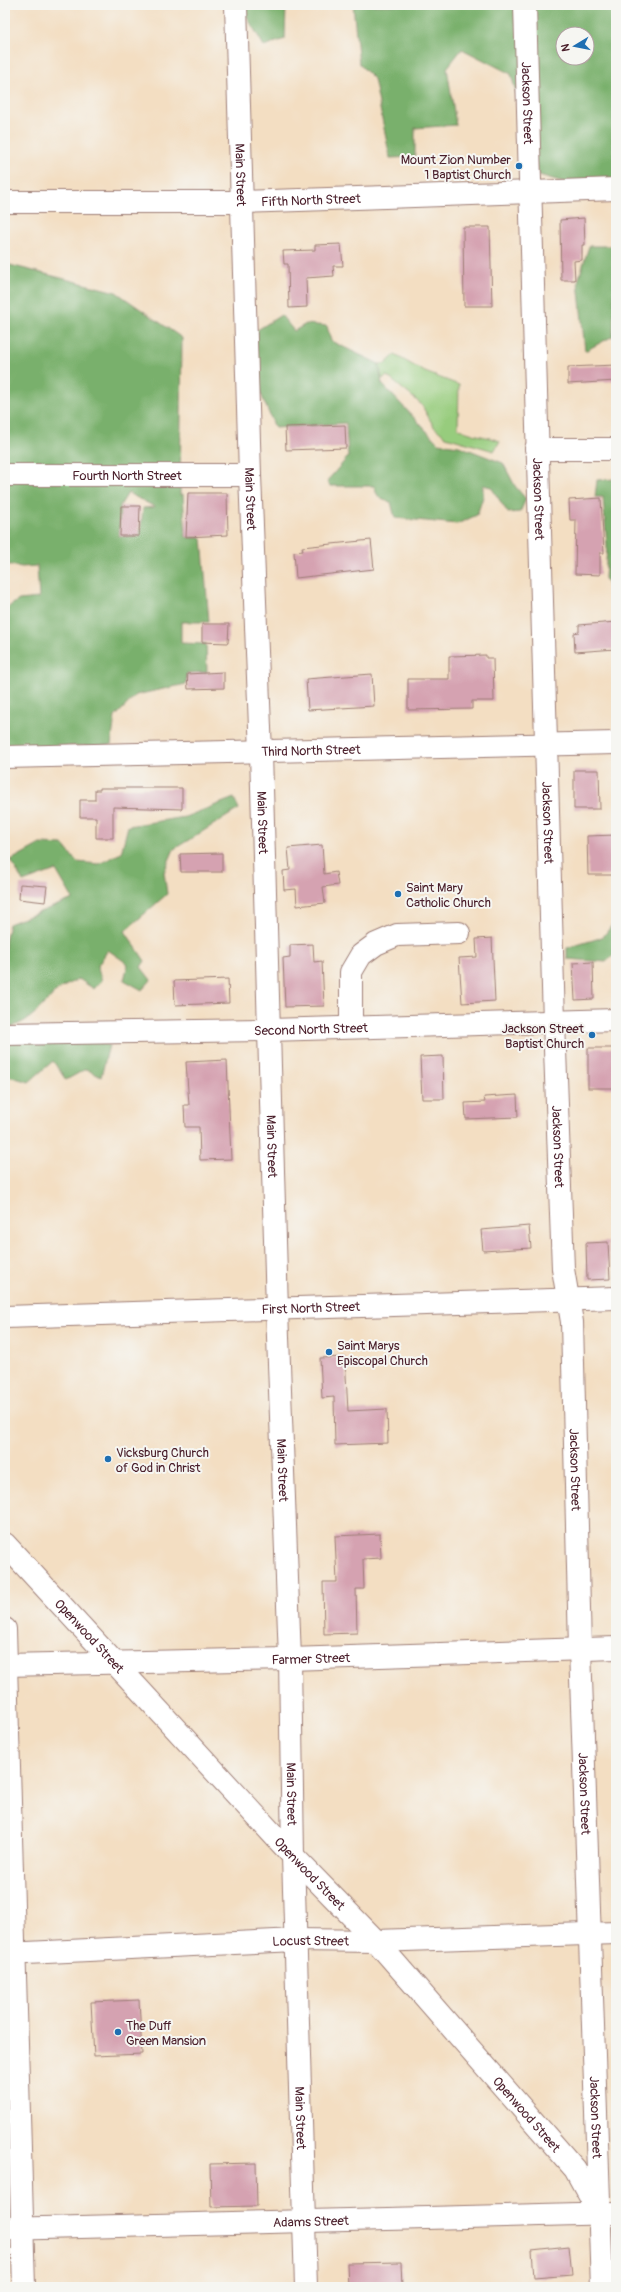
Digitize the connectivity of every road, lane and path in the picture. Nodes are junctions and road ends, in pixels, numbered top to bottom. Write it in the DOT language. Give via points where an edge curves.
graph roads {
  1 [pos="236,5"];
  2 [pos="525,5"];
  3 [pos="616,189"];
  4 [pos="531,192"];
  5 [pos="5,202"];
  6 [pos="243,202"];
  7 [pos="536,449"];
  8 [pos="616,449"];
  9 [pos="5,475"];
  10 [pos="250,475"];
  11 [pos="616,743"];
  12 [pos="545,745"];
  13 [pos="261,753"];
  14 [pos="5,757"];
  15 [pos="459,933"];
  16 [pos="616,1020"];
  17 [pos="554,1022"];
  18 [pos="351,1027"];
  19 [pos="269,1030"];
  20 [pos="5,1034"];
  21 [pos="616,1298"];
  22 [pos="568,1300"];
  23 [pos="277,1310"];
  24 [pos="5,1317"];
  25 [pos="5,1544"];
  26 [pos="5,1629"];
  27 [pos="616,1648"];
  28 [pos="580,1649"];
  29 [pos="290,1659"];
  30 [pos="115,1662"];
  31 [pos="5,1665"];
  32 [pos="293,1856"];
  33 [pos="616,1933"];
  34 [pos="590,1934"];
  35 [pos="296,1940"];
  36 [pos="376,1940"];
  37 [pos="10,1954"];
  38 [pos="608,2214"];
  39 [pos="304,2221"];
  40 [pos="14,2229"];
  41 [pos="24,2287"];
  42 [pos="306,2287"];
  43 [pos="602,2287"];
  1 -- 6 [label="street, Main Street"];
  2 -- 4 [label="street, Jackson Street"];
  3 -- 4 [label="street, Fifth North Street"];
  4 -- 6 [label="street, Fifth North Street"];
  4 -- 7 [label="street, Jackson Street"];
  5 -- 6 [label="street, Fifth North Street"];
  6 -- 10 [label="street, Main Street"];
  7 -- 8 [label="street"];
  7 -- 12 [label="street, Jackson Street"];
  9 -- 10 [label="street, Fourth North Street"];
  10 -- 13 [label="street, Main Street"];
  11 -- 12 [label="street, Third North Street"];
  12 -- 13 [label="street, Third North Street"];
  12 -- 17 [label="street, Jackson Street"];
  13 -- 14 [label="street, Third North Street"];
  13 -- 19 [label="street, Main Street"];
  15 -- 18 [label="street" via="397,935 376,944 362,955 351,972"];
  16 -- 17 [label="street, Second North Street"];
  17 -- 18 [label="street, Second North Street"];
  17 -- 22 [label="street, Jackson Street" via="562,1268"];
  18 -- 19 [label="street, Second North Street"];
  19 -- 20 [label="street, Second North Street"];
  19 -- 23 [label="street, Main Street"];
  21 -- 22 [label="street, First North Street"];
  22 -- 23 [label="street, First North Street"];
  22 -- 28 [label="street, Jackson Street" via="572,1322"];
  23 -- 24 [label="street, First North Street"];
  23 -- 29 [label="street, Main Street"];
  25 -- 30 [label="street, Openwood Street"];
  26 -- 31 [label="street"];
  27 -- 28 [label="street, Farmer Street"];
  28 -- 29 [label="street, Farmer Street"];
  28 -- 34 [label="street, Jackson Street"];
  29 -- 30 [label="street, Farmer Street"];
  29 -- 32 [label="street, Main Street"];
  30 -- 31 [label="street, Farmer Street"];
  30 -- 32 [label="street, Openwood Street"];
  31 -- 37 [label="street"];
  32 -- 35 [label="street, Main Street"];
  32 -- 36 [label="street, Openwood Street"];
  33 -- 34 [label="street, Locust Street"];
  34 -- 36 [label="street, Locust Street"];
  34 -- 38 [label="street, Jackson Street"];
  35 -- 36 [label="street, Locust Street"];
  35 -- 37 [label="street, Locust Street"];
  35 -- 39 [label="street, Main Street"];
  36 -- 38 [label="street, Openwood Street" via="575,2169"];
  37 -- 40 [label="street"];
  38 -- 39 [label="street, Adams Street"];
  38 -- 43 [label="street, Jackson Street"];
  39 -- 40 [label="street, Adams Street"];
  39 -- 42 [label="street, Main Street"];
  40 -- 41 [label="street"];
}
